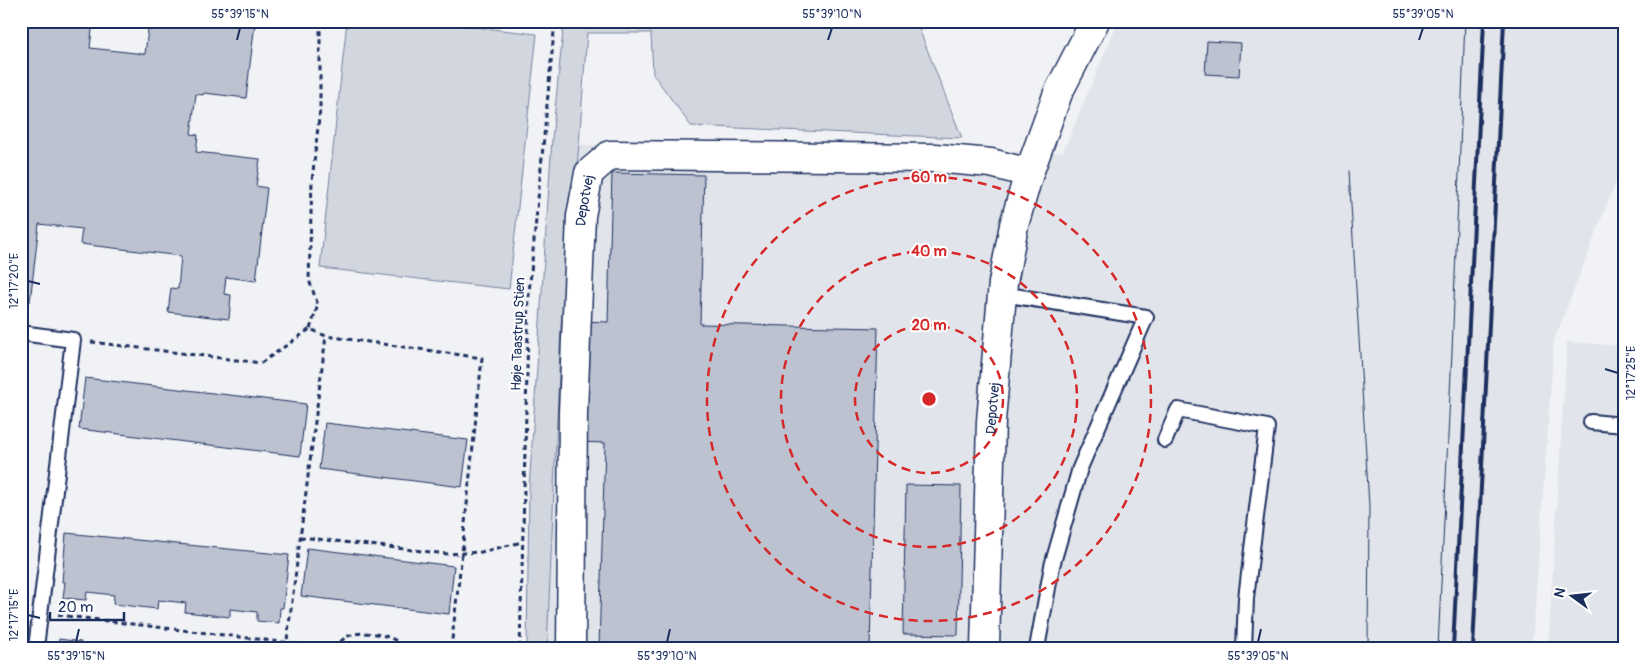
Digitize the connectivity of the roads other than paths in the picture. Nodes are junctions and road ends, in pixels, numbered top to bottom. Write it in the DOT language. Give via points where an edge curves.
graph roads {
  1 [pos="1095,21"];
  2 [pos="1029,172"];
  3 [pos="1002,294"];
  4 [pos="21,333"];
  5 [pos="1591,422"];
  6 [pos="1624,425"];
  7 [pos="1164,440"];
  8 [pos="36,648"];
  9 [pos="571,648"];
  10 [pos="985,648"];
  11 [pos="1036,648"];
  12 [pos="1244,648"];
  1 -- 2 [label="street, Depotvej" via="1058,94"];
  2 -- 3 [label="street, Depotvej" via="1014,225"];
  2 -- 9 [label="street, Depotvej" via="991,162 935,158 610,155 589,173 581,216 573,412"];
  3 -- 10 [label="street, Depotvej" via="991,421"];
  3 -- 11 [label="lane" via="1146,316 1080,468 1052,566"];
  4 -- 8 [label="lane" via="73,340"];
  5 -- 6 [label="lane"];
  7 -- 12 [label="lane" via="1178,410 1267,427 1246,598"];
}
